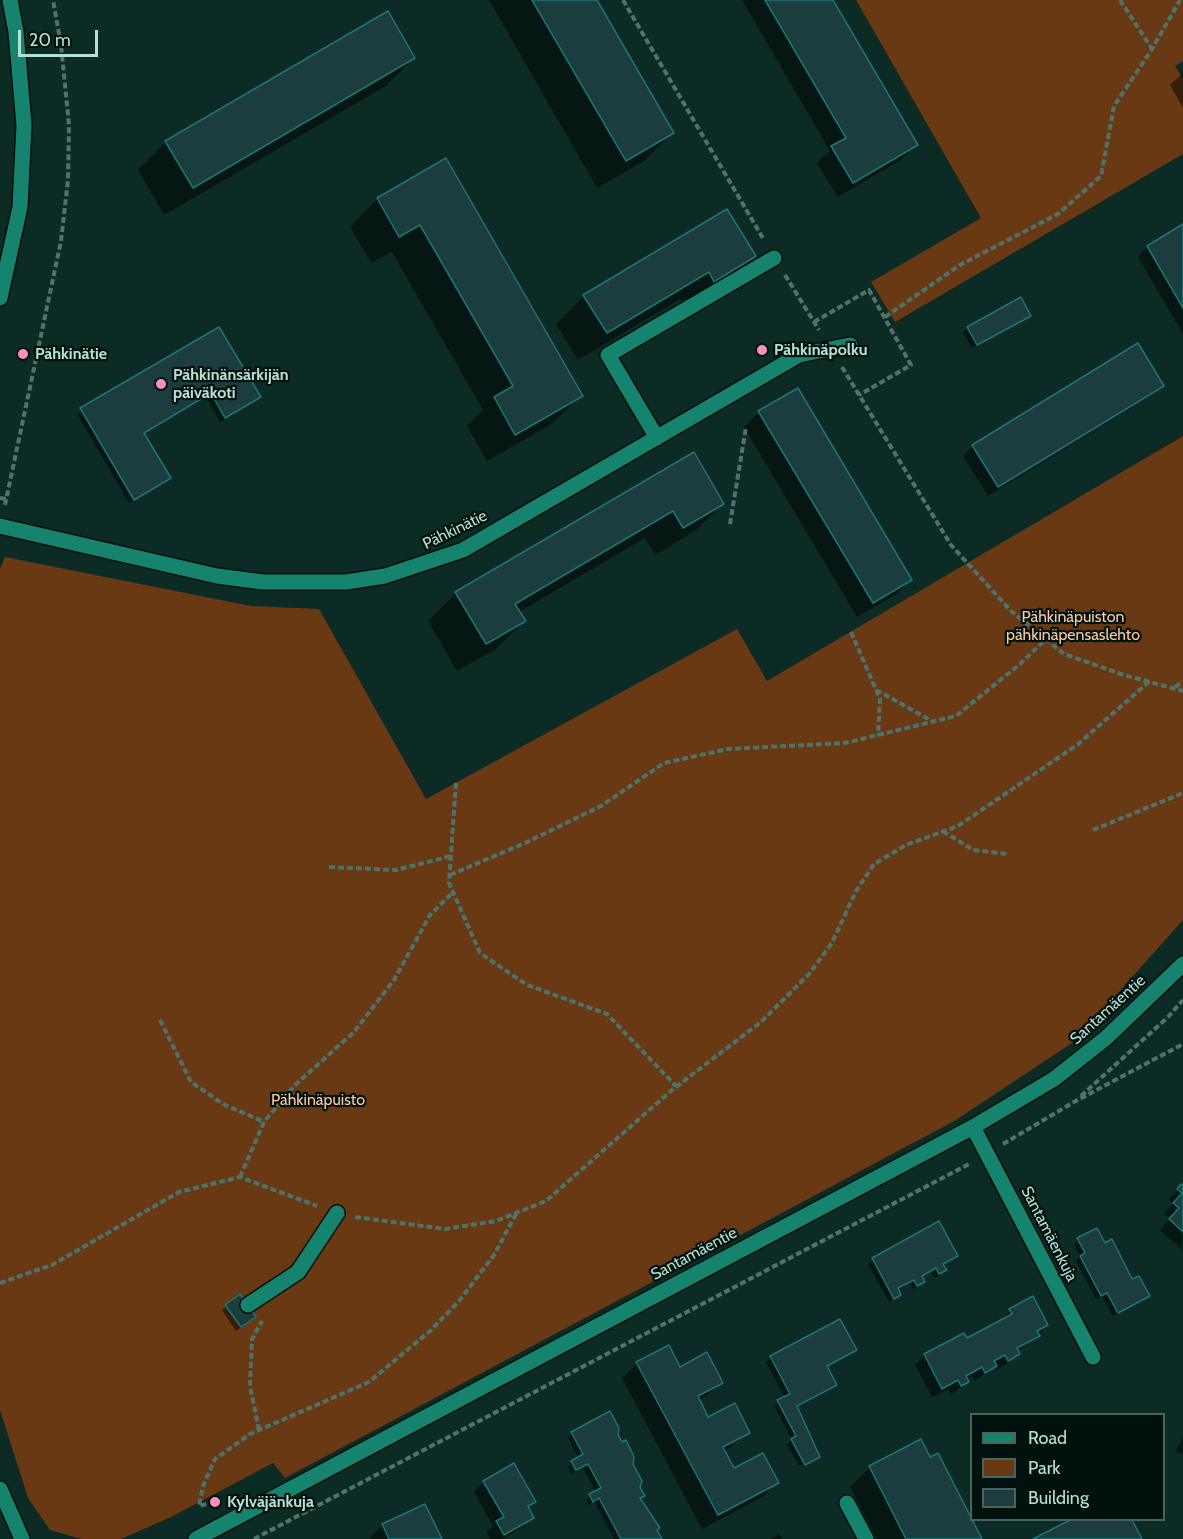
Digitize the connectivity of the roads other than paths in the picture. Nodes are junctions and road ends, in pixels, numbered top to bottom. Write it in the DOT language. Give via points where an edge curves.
graph roads {
  1 [pos="10,0"];
  2 [pos="774,258"];
  3 [pos="0,298"];
  4 [pos="850,345"];
  5 [pos="657,438"];
  6 [pos="1,527"];
  7 [pos="1183,964"];
  8 [pos="974,1127"];
  9 [pos="337,1213"];
  10 [pos="248,1305"];
  11 [pos="1093,1357"];
  12 [pos="0,1489"];
  13 [pos="847,1503"];
  14 [pos="22,1538"];
  15 [pos="196,1539"];
  16 [pos="866,1539"];
  1 -- 3 [label="street" via="24,124 20,207"];
  2 -- 5 [label="street" via="608,355"];
  4 -- 5 [label="street, Pähkinätie" via="799,355"];
  5 -- 6 [label="street, Pähkinätie" via="463,550 423,566 346,582 263,582 217,576"];
  7 -- 8 [label="street, Santamäentie" via="1106,1038 1054,1079"];
  8 -- 11 [label="street, Santamäenkuja"];
  8 -- 15 [label="street, Santamäentie"];
  9 -- 10 [label="street" via="298,1272"];
  12 -- 14 [label="street"];
  13 -- 16 [label="street"];
}
